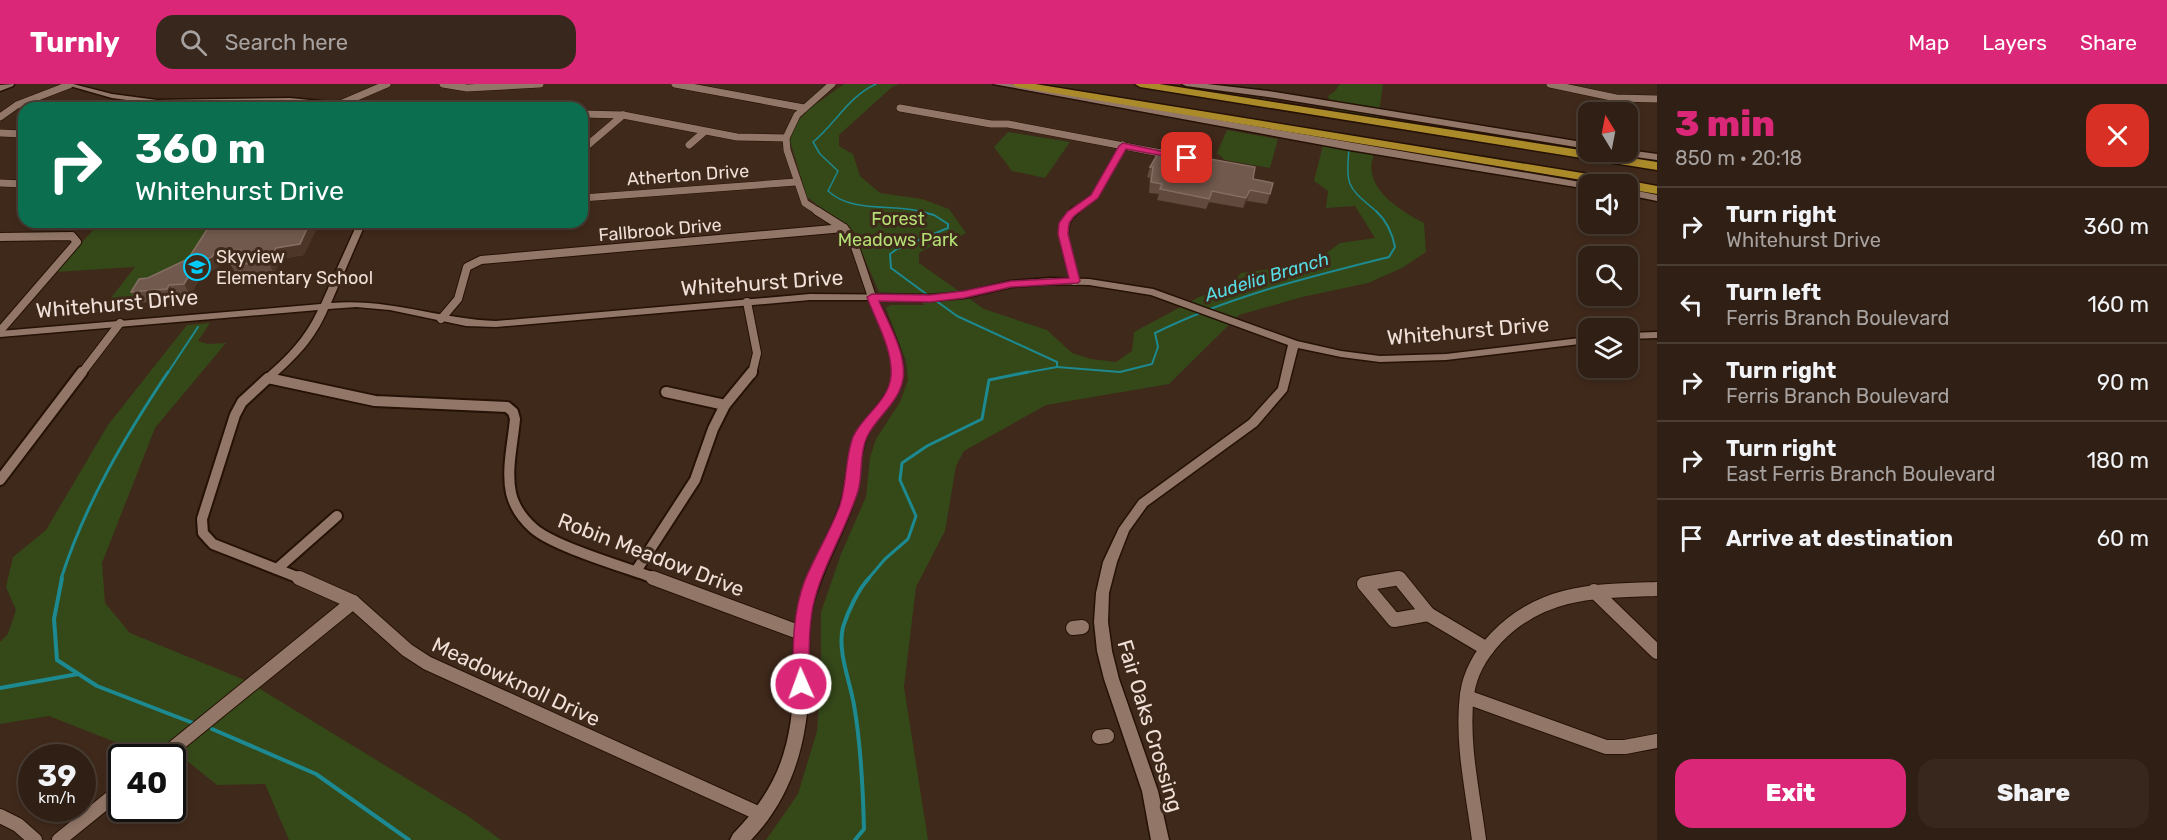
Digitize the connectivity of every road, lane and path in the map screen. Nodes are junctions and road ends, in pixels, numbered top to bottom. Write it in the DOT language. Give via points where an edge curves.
graph roads {
  1 [pos="10,84"];
  2 [pos="387,84"];
  3 [pos="443,84"];
  4 [pos="540,84"];
  5 [pos="675,84"];
  6 [pos="832,84"];
  7 [pos="997,84"];
  8 [pos="1017,84"];
  9 [pos="1140,84"];
  10 [pos="1184,84"];
  11 [pos="1550,84"];
  12 [pos="67,85"];
  13 [pos="0,88"];
  14 [pos="1657,99"];
  15 [pos="24,102"];
  16 [pos="143,102"];
  17 [pos="210,102"];
  18 [pos="323,102"];
  19 [pos="345,102"];
  20 [pos="18,105"];
  21 [pos="804,108"];
  22 [pos="900,108"];
  23 [pos="588,114"];
  24 [pos="623,115"];
  25 [pos="0,117"];
  26 [pos="704,132"];
  27 [pos="0,133"];
  28 [pos="18,134"];
  29 [pos="1291,135"];
  30 [pos="786,138"];
  31 [pos="1578,144"];
  32 [pos="588,145"];
  33 [pos="689,145"];
  34 [pos="1528,145"];
  35 [pos="1123,146"];
  36 [pos="1638,154"];
  37 [pos="1180,156"];
  38 [pos="1657,157"];
  39 [pos="1657,166"];
  40 [pos="1518,167"];
  41 [pos="1578,177"];
  42 [pos="796,182"];
  43 [pos="0,183"];
  44 [pos="18,184"];
  45 [pos="1578,184"];
  46 [pos="1638,186"];
  47 [pos="1657,190"];
  48 [pos="1638,194"];
  49 [pos="588,198"];
  50 [pos="1657,198"];
  51 [pos="359,228"];
  52 [pos="844,228"];
  53 [pos="0,237"];
  54 [pos="1075,281"];
  55 [pos="872,297"];
  56 [pos="747,302"];
  57 [pos="326,306"];
  58 [pos="441,319"];
  59 [pos="120,323"];
  60 [pos="0,332"];
  61 [pos="1657,335"];
  62 [pos="1638,336"];
  63 [pos="1578,341"];
  64 [pos="1294,344"];
  65 [pos="268,378"];
  66 [pos="666,392"];
  67 [pos="725,405"];
  68 [pos="0,480"];
  69 [pos="337,516"];
  70 [pos="277,569"];
  71 [pos="636,571"];
  72 [pos="1657,589"];
  73 [pos="1594,591"];
  74 [pos="353,602"];
  75 [pos="1428,614"];
  76 [pos="801,633"];
  77 [pos="1487,649"];
  78 [pos="1657,652"];
  79 [pos="1467,697"];
  80 [pos="1657,741"];
  81 [pos="178,744"];
  82 [pos="108,800"];
  83 [pos="0,816"];
  84 [pos="762,816"];
  85 [pos="35,840"];
  86 [pos="59,840"];
  87 [pos="739,840"];
  88 [pos="1160,840"];
  89 [pos="1479,840"];
  1 -- 13 [label="main road"];
  2 -- 19 [label="street"];
  3 -- 4 [label="street" via="467,88"];
  5 -- 21 [label="street"];
  6 -- 21 [label="street"];
  7 -- 29 [label="main road"];
  8 -- 40 [label="highway"];
  9 -- 34 [label="highway"];
  10 -- 31 [label="main road"];
  10 -- 34 [label="highway"];
  11 -- 14 [label="street" via="1616,98"];
  12 -- 15 [label="street"];
  12 -- 16 [label="street"];
  17 -- 18 [label="street"];
  20 -- 25 [label="street"];
  21 -- 30 [label="street"];
  22 -- 35 [label="street"];
  23 -- 24 [label="street"];
  24 -- 26 [label="street"];
  24 -- 32 [label="street"];
  26 -- 30 [label="street"];
  26 -- 33 [label="street"];
  27 -- 28 [label="street"];
  29 -- 40 [label="highway"];
  29 -- 45 [label="main road"];
  30 -- 42 [label="street"];
  34 -- 39 [label="highway"];
  35 -- 37 [label="street"];
  35 -- 54 [label="street" via="1095,196 1064,223 1063,234"];
  36 -- 38 [label="main road"];
  40 -- 41 [label="highway"];
  42 -- 49 [label="street, Atherton Drive"];
  42 -- 52 [label="street" via="804,203"];
  43 -- 44 [label="street"];
  46 -- 47 [label="highway"];
  48 -- 50 [label="main road"];
  51 -- 57 [label="street, Meadowknoll Drive"];
  52 -- 55 [label="street" via="852,238"];
  52 -- 58 [label="street, Fallbrook Drive" via="481,260 467,267 458,299"];
  53 -- 60 [label="street" via="72,236 77,242"];
  54 -- 55 [label="street, Whitehurst Drive" via="1011,284 930,298"];
  54 -- 64 [label="street, Whitehurst Drive" via="1153,292"];
  55 -- 56 [label="street, Whitehurst Drive" via="821,296"];
  55 -- 76 [label="street" via="892,349 897,378 891,395 861,436 853,486 813,580"];
  56 -- 58 [label="street, Whitehurst Drive" via="496,324"];
  56 -- 67 [label="street" via="757,353 752,374"];
  57 -- 58 [label="street, Whitehurst Drive" via="378,305"];
  57 -- 59 [label="street, Whitehurst Drive"];
  57 -- 65 [label="street, Meadowknoll Drive" via="305,343"];
  59 -- 60 [label="street, Whitehurst Drive"];
  59 -- 68 [label="street"];
  61 -- 62 [label="street"];
  63 -- 64 [label="street, Whitehurst Drive" via="1416,359 1380,359"];
  64 -- 88 [label="street, Fair Oaks Crossing" via="1283,388 1253,423 1143,503 1119,536 1106,573 1099,626 1105,661 1150,790"];
  65 -- 70 [label="street, Meadowknoll Drive" via="234,415 201,530 213,544"];
  65 -- 71 [label="street, Robin Meadow Drive" via="375,401 507,407 515,419 510,474 517,509 534,529 557,542"];
  66 -- 67 [label="street"];
  67 -- 71 [label="street" via="695,480"];
  69 -- 70 [label="street"];
  70 -- 74 [label="street, Meadowknoll Drive"];
  71 -- 76 [label="street, Robin Meadow Drive"];
  72 -- 73 [label="street"];
  73 -- 77 [label="street" via="1560,597 1535,607 1506,625"];
  73 -- 78 [label="street"];
  74 -- 81 [label="street"];
  74 -- 84 [label="street, Meadowknoll Drive" via="427,663"];
  75 -- 75 [label="street" via="1394,620 1364,584 1399,578"];
  75 -- 77 [label="street"];
  76 -- 84 [label="street" via="800,721 795,749 780,788"];
  77 -- 79 [label="street" via="1476,667"];
  79 -- 80 [label="street" via="1606,747"];
  79 -- 89 [label="street"];
  82 -- 86 [label="street"];
  83 -- 85 [label="street"];
  84 -- 87 [label="street"];
}
